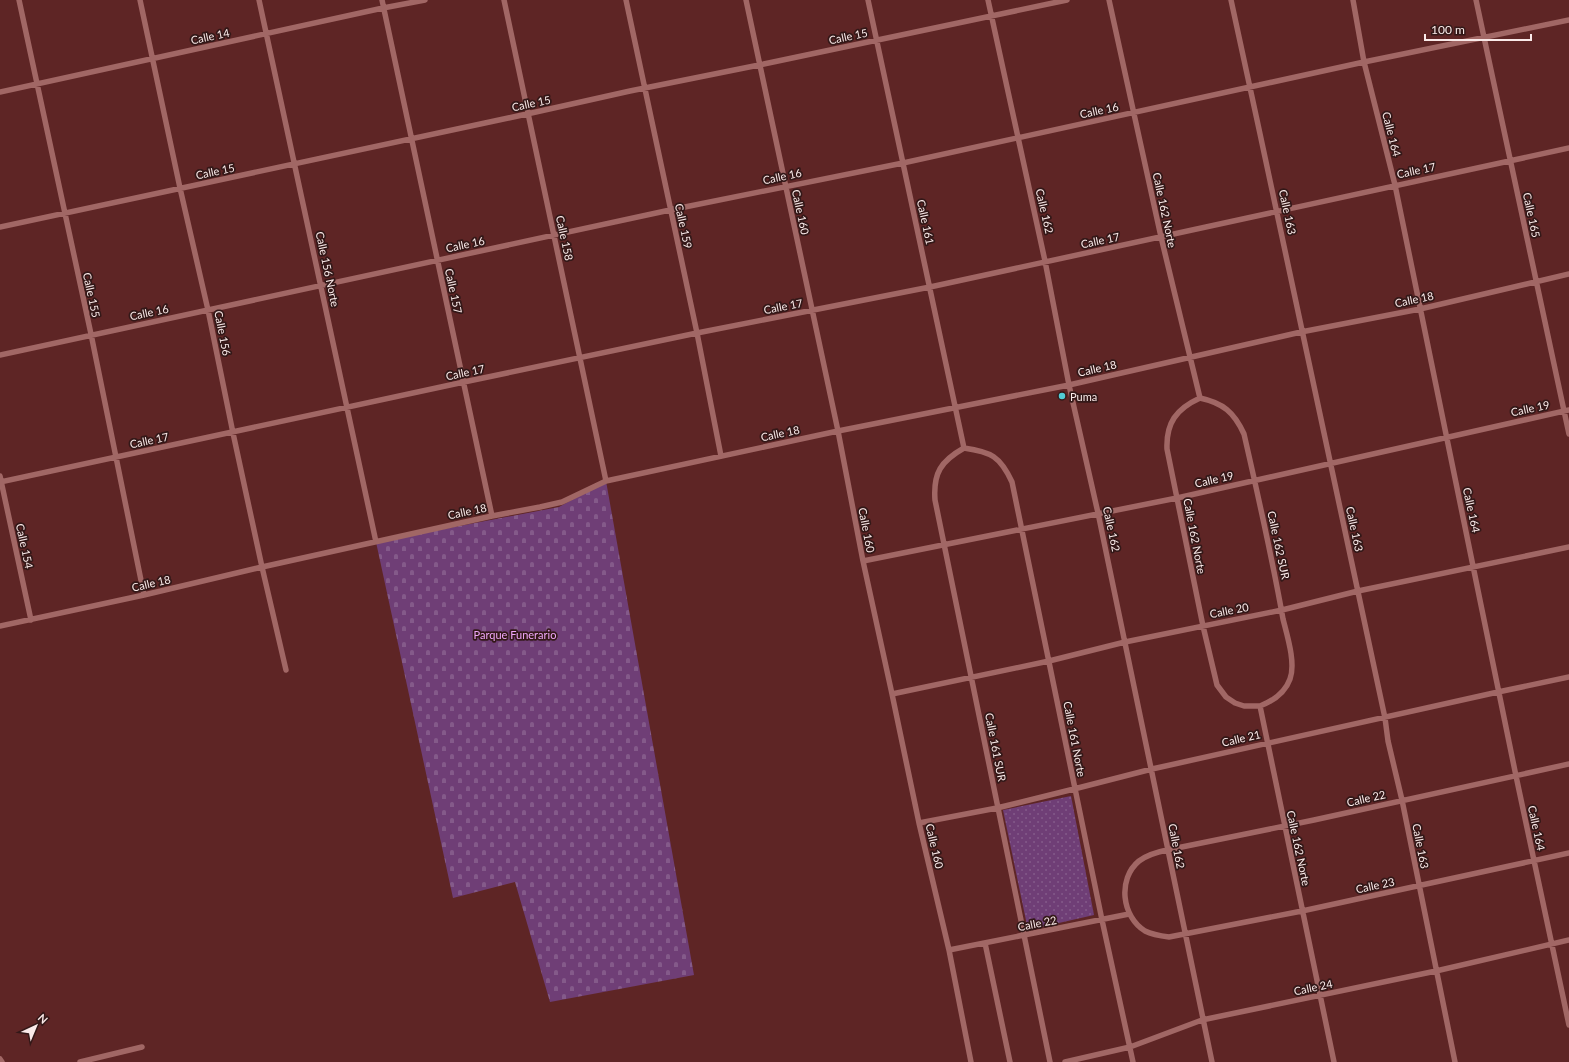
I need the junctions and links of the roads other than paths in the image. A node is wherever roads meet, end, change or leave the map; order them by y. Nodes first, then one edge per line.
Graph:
1 (20, 0) edge
2 (140, 0) edge
3 (259, 0) edge
4 (382, 0) edge
5 (425, 0) edge
6 (504, 0) edge
7 (626, 0) edge
8 (746, 0) edge
9 (868, 0) edge
10 (988, 0) edge
11 (1067, 0) edge
12 (1109, 0) edge
13 (1231, 0) edge
14 (1353, 0) edge
15 (1476, 0) edge
16 (383, 8) junction
17 (991, 15) junction
18 (1569, 20) edge
19 (266, 34) junction
20 (1485, 37) junction
21 (877, 40) junction
22 (153, 59) junction
23 (1364, 62) junction
24 (759, 65) junction
25 (38, 85) junction
26 (1250, 87) junction
27 (645, 88) junction
28 (0, 92) edge
29 (1134, 113) junction
30 (527, 114) junction
31 (411, 138) junction
32 (1018, 138) junction
33 (1569, 148) edge
34 (1510, 160) junction
35 (903, 162) junction
36 (296, 164) junction
37 (1395, 185) junction
38 (785, 186) junction
39 (180, 188) junction
40 (670, 210) junction
41 (1278, 212) junction
42 (64, 213) junction
43 (0, 227) edge
44 (554, 235) junction
45 (1161, 237) junction
46 (437, 260) junction
47 (1045, 261) junction
48 (1569, 274) edge
49 (1536, 281) junction
50 (322, 286) junction
51 (930, 287) junction
52 (1420, 308) junction
53 (208, 310) junction
54 (812, 311) junction
55 (1301, 332) junction
56 (697, 333) junction
57 (91, 334) junction
58 (0, 355) edge
59 (1190, 357) junction
60 (579, 358) junction
61 (464, 382) junction
62 (1069, 385) junction
63 (1200, 398) junction
64 (346, 407) junction
65 (956, 408) junction
66 (1567, 411) edge
67 (233, 432) junction
68 (838, 432) junction
69 (1569, 434) edge
70 (1445, 437) junction
71 (964, 448) junction
72 (721, 456) junction
73 (115, 457) junction
74 (1331, 463) junction
75 (1255, 479) junction
76 (0, 480) edge
77 (606, 481) junction
78 (1177, 498) junction
79 (1098, 513) junction
80 (492, 516) junction
81 (1021, 529) junction
82 (376, 542) junction
83 (944, 546) junction
84 (1569, 546) edge
85 (863, 561) junction
86 (1474, 566) junction
87 (262, 567) junction
88 (1358, 591) junction
89 (144, 596) junction
90 (1282, 610) junction
91 (31, 620) junction
92 (0, 626) edge
93 (1203, 626) junction
94 (1125, 642) junction
95 (1049, 662) junction
96 (286, 670) dead end
97 (972, 677) junction
98 (1569, 677) edge
99 (1498, 692) junction
100 (892, 694) junction
101 (1260, 706) junction
102 (1385, 718) junction
103 (1267, 743) junction
104 (1569, 764) edge
105 (1152, 769) junction
106 (1516, 776) junction
107 (1074, 789) junction
108 (1402, 800) junction
109 (997, 808) junction
110 (919, 823) junction
111 (1284, 826) junction
112 (1167, 850) junction
113 (1569, 853) edge
114 (1534, 860) junction
115 (1419, 886) junction
116 (1302, 911) junction
117 (1129, 914) junction
118 (1102, 920) junction
119 (1186, 935) junction
120 (1023, 936) junction
121 (1569, 940) edge
122 (985, 943) junction
123 (1552, 943) junction
124 (949, 950) junction
125 (1436, 971) junction
126 (1320, 996) junction
127 (1202, 1020) junction
128 (1569, 1026) edge
129 (142, 1047) dead end
130 (1130, 1047) junction
131 (0, 1059) edge
132 (2, 1062) edge
133 (80, 1062) edge
134 (971, 1062) edge
135 (1010, 1062) edge
136 (1050, 1062) edge
137 (1065, 1062) edge
138 (1133, 1062) edge
139 (1212, 1062) edge
140 (1334, 1062) edge
141 (1455, 1062) edge

1 - 25 street, Calle 155
2 - 22 street, Calle 156
3 - 19 street, Calle 156 Norte
4 - 16 street, Calle 157
5 - 16 street, Calle 14
6 - 30 street, Calle 158
7 - 27 street, Calle 159
8 - 24 street, Calle 160
9 - 21 street, Calle 161
10 - 17 street, Calle 162
11 - 17 street, Calle 15
12 - 29 street, Calle 162 Norte
13 - 26 street, Calle 163
14 - 23 street, Calle 164
15 - 20 street, Calle 165
16 - 19 street, Calle 14
16 - 31 street, Calle 157
17 - 21 street, Calle 15
17 - 32 street, Calle 162
18 - 20 street, Calle 16
19 - 22 street, Calle 14
19 - 36 street, Calle 156 Norte
20 - 23 street, Calle 16
20 - 34 street, Calle 165
21 - 24 street, Calle 15
21 - 35 street, Calle 161
22 - 25 street, Calle 14
22 - 39 street, Calle 156
23 - 26 street, Calle 16
23 - 37 street, Calle 164
24 - 27 street, Calle 15
24 - 38 street, Calle 160
25 - 28 street, Calle 14
25 - 42 street, Calle 155
26 - 29 street, Calle 16
26 - 41 street, Calle 163
27 - 30 street, Calle 15
27 - 40 street, Calle 159
29 - 32 street, Calle 16
29 - 45 street, Calle 162 Norte
30 - 31 street, Calle 15
30 - 44 street, Calle 158
31 - 36 street, Calle 15
31 - 46 street, Calle 157
32 - 35 street, Calle 16
32 - 47 street, Calle 162
33 - 34 street, Calle 17
34 - 37 street, Calle 17
34 - 49 street, Calle 165
35 - 38 street, Calle 16
35 - 51 street, Calle 161
36 - 39 street, Calle 15
36 - 50 street, Calle 156 Norte
37 - 41 street, Calle 17
37 - 52 street, Calle 164
38 - 40 street, Calle 16
38 - 54 street, Calle 160
39 - 42 street, Calle 15
39 - 53 street, Calle 156
40 - 44 street, Calle 16
40 - 56 street, Calle 159
41 - 45 street, Calle 17
41 - 55 street, Calle 163
42 - 43 street, Calle 15
42 - 57 street, Calle 155
44 - 46 street, Calle 16
44 - 60 street, Calle 158
45 - 47 street, Calle 17
45 - 59 street, Calle 162 Norte
46 - 50 street, Calle 16
46 - 61 street, Calle 157
47 - 51 street, Calle 17
47 - 62 street, Calle 162
48 - 49 street, Calle 18
49 - 52 street, Calle 18
49 - 66 street, Calle 165
50 - 53 street, Calle 16
50 - 64 street, Calle 156 Norte
51 - 54 street, Calle 17
51 - 65 street, Calle 161
52 - 55 street, Calle 18
52 - 70 street, Calle 164
53 - 57 street, Calle 16
53 - 67 street, Calle 156
54 - 56 street, Calle 17
54 - 68 street, Calle 160
55 - 59 street, Calle 18
55 - 74 street, Calle 163
56 - 60 street, Calle 17
56 - 72 street, Calle 159
57 - 58 street, Calle 16
57 - 73 street, Calle 155
59 - 62 street, Calle 18
59 - 63 street, Calle 162 Norte
60 - 61 street, Calle 17
60 - 77 street, Calle 158
61 - 64 street, Calle 17
61 - 80 street, Calle 157
62 - 65 street, Calle 18
62 - 79 street, Calle 162
63 - 75 street, Calle 162 SUR
63 - 78 street, Calle 162 Norte
64 - 67 street, Calle 17
64 - 82 street, Calle 156 Norte
65 - 68 street, Calle 18
65 - 71 street, Calle 161
66 - 69 street, Calle 165
66 - 70 street, Calle 19
67 - 73 street, Calle 17
67 - 87 street, Calle 156
68 - 72 street, Calle 18
68 - 85 street, Calle 160
70 - 74 street, Calle 19
70 - 86 street, Calle 164
71 - 81 street, Calle 161 Norte
71 - 83 street, Calle 161 SUR
72 - 77 street, Calle 18
73 - 76 street, Calle 17
73 - 89 street, Calle 155
74 - 75 street, Calle 19
74 - 88 street, Calle 163
75 - 78 street, Calle 19
75 - 90 street, Calle 162 SUR
76 - 91 street, Calle 154
77 - 80 street, Calle 18
78 - 79 street, Calle 19
78 - 93 street, Calle 162 Norte
79 - 81 street, Calle 19
79 - 94 street, Calle 162
80 - 82 street, Calle 18
81 - 83 street, Calle 19
81 - 95 street, Calle 161 Norte
82 - 87 street, Calle 18
83 - 85 street, Calle 19
83 - 97 street, Calle 161 SUR
84 - 86 street, Calle 20
85 - 100 street, Calle 160
86 - 88 street, Calle 20
86 - 99 street, Calle 164
87 - 89 street, Calle 18
87 - 96 street, Calle 156
88 - 90 street, Calle 20
88 - 102 street, Calle 163
89 - 91 street, Calle 18
90 - 93 street, Calle 20
90 - 101 street, Calle 162 SUR
91 - 92 street, Calle 18
93 - 94 street, Calle 20
93 - 101 street, Calle 162 Norte
94 - 95 street, Calle 20
94 - 105 street, Calle 162
95 - 97 street, Calle 20
95 - 107 street, Calle 161 Norte
97 - 100 street, Calle 20
97 - 109 street, Calle 161 SUR
98 - 99 street, Calle 21
99 - 102 street, Calle 21
99 - 106 street, Calle 164
100 - 110 street, Calle 160
101 - 103 street, Calle 162 Norte
102 - 103 street, Calle 21
102 - 108 street, Calle 163
103 - 105 street, Calle 21
103 - 111 street, Calle 162 Norte
104 - 106 street, Calle 22
105 - 107 street, Calle 21
105 - 112 street, Calle 162
106 - 108 street, Calle 22
106 - 114 street, Calle 164
107 - 109 street, Calle 21
107 - 118 street, Calle 161 Norte
108 - 111 street, Calle 22
108 - 115 street, Calle 163
109 - 110 street, Calle 21
109 - 120 street, Calle 161 SUR
110 - 124 street, Calle 160
111 - 112 street, Calle 22
111 - 116 street, Calle 162 Norte
112 - 117 street, Calle 22
112 - 119 street, Calle 162
113 - 114 street, Calle 23
114 - 115 street, Calle 23
114 - 123 street, Calle 164
115 - 116 street, Calle 23
115 - 125 street, Calle 163
116 - 119 street, Calle 23
116 - 126 street, Calle 162 Norte
117 - 118 street, Calle 22
117 - 119 street, Calle 23
118 - 120 street, Calle 22
118 - 130 street, Calle 161 Norte
119 - 127 street, Calle 162
120 - 122 street, Calle 22
120 - 136 street, Calle 161 SUR
121 - 123 street, Calle 24
122 - 124 street, Calle 22
122 - 135 street
123 - 125 street, Calle 24
123 - 128 street, Calle 164
124 - 134 street, Calle 160
125 - 126 street, Calle 24
125 - 141 street, Calle 163
126 - 127 street, Calle 24
126 - 140 street, Calle 162 Norte
127 - 130 street, Calle 24
127 - 139 street, Calle 162
129 - 133 street
130 - 137 street, Calle 24
130 - 138 street, Calle 161 Norte
131 - 132 street

